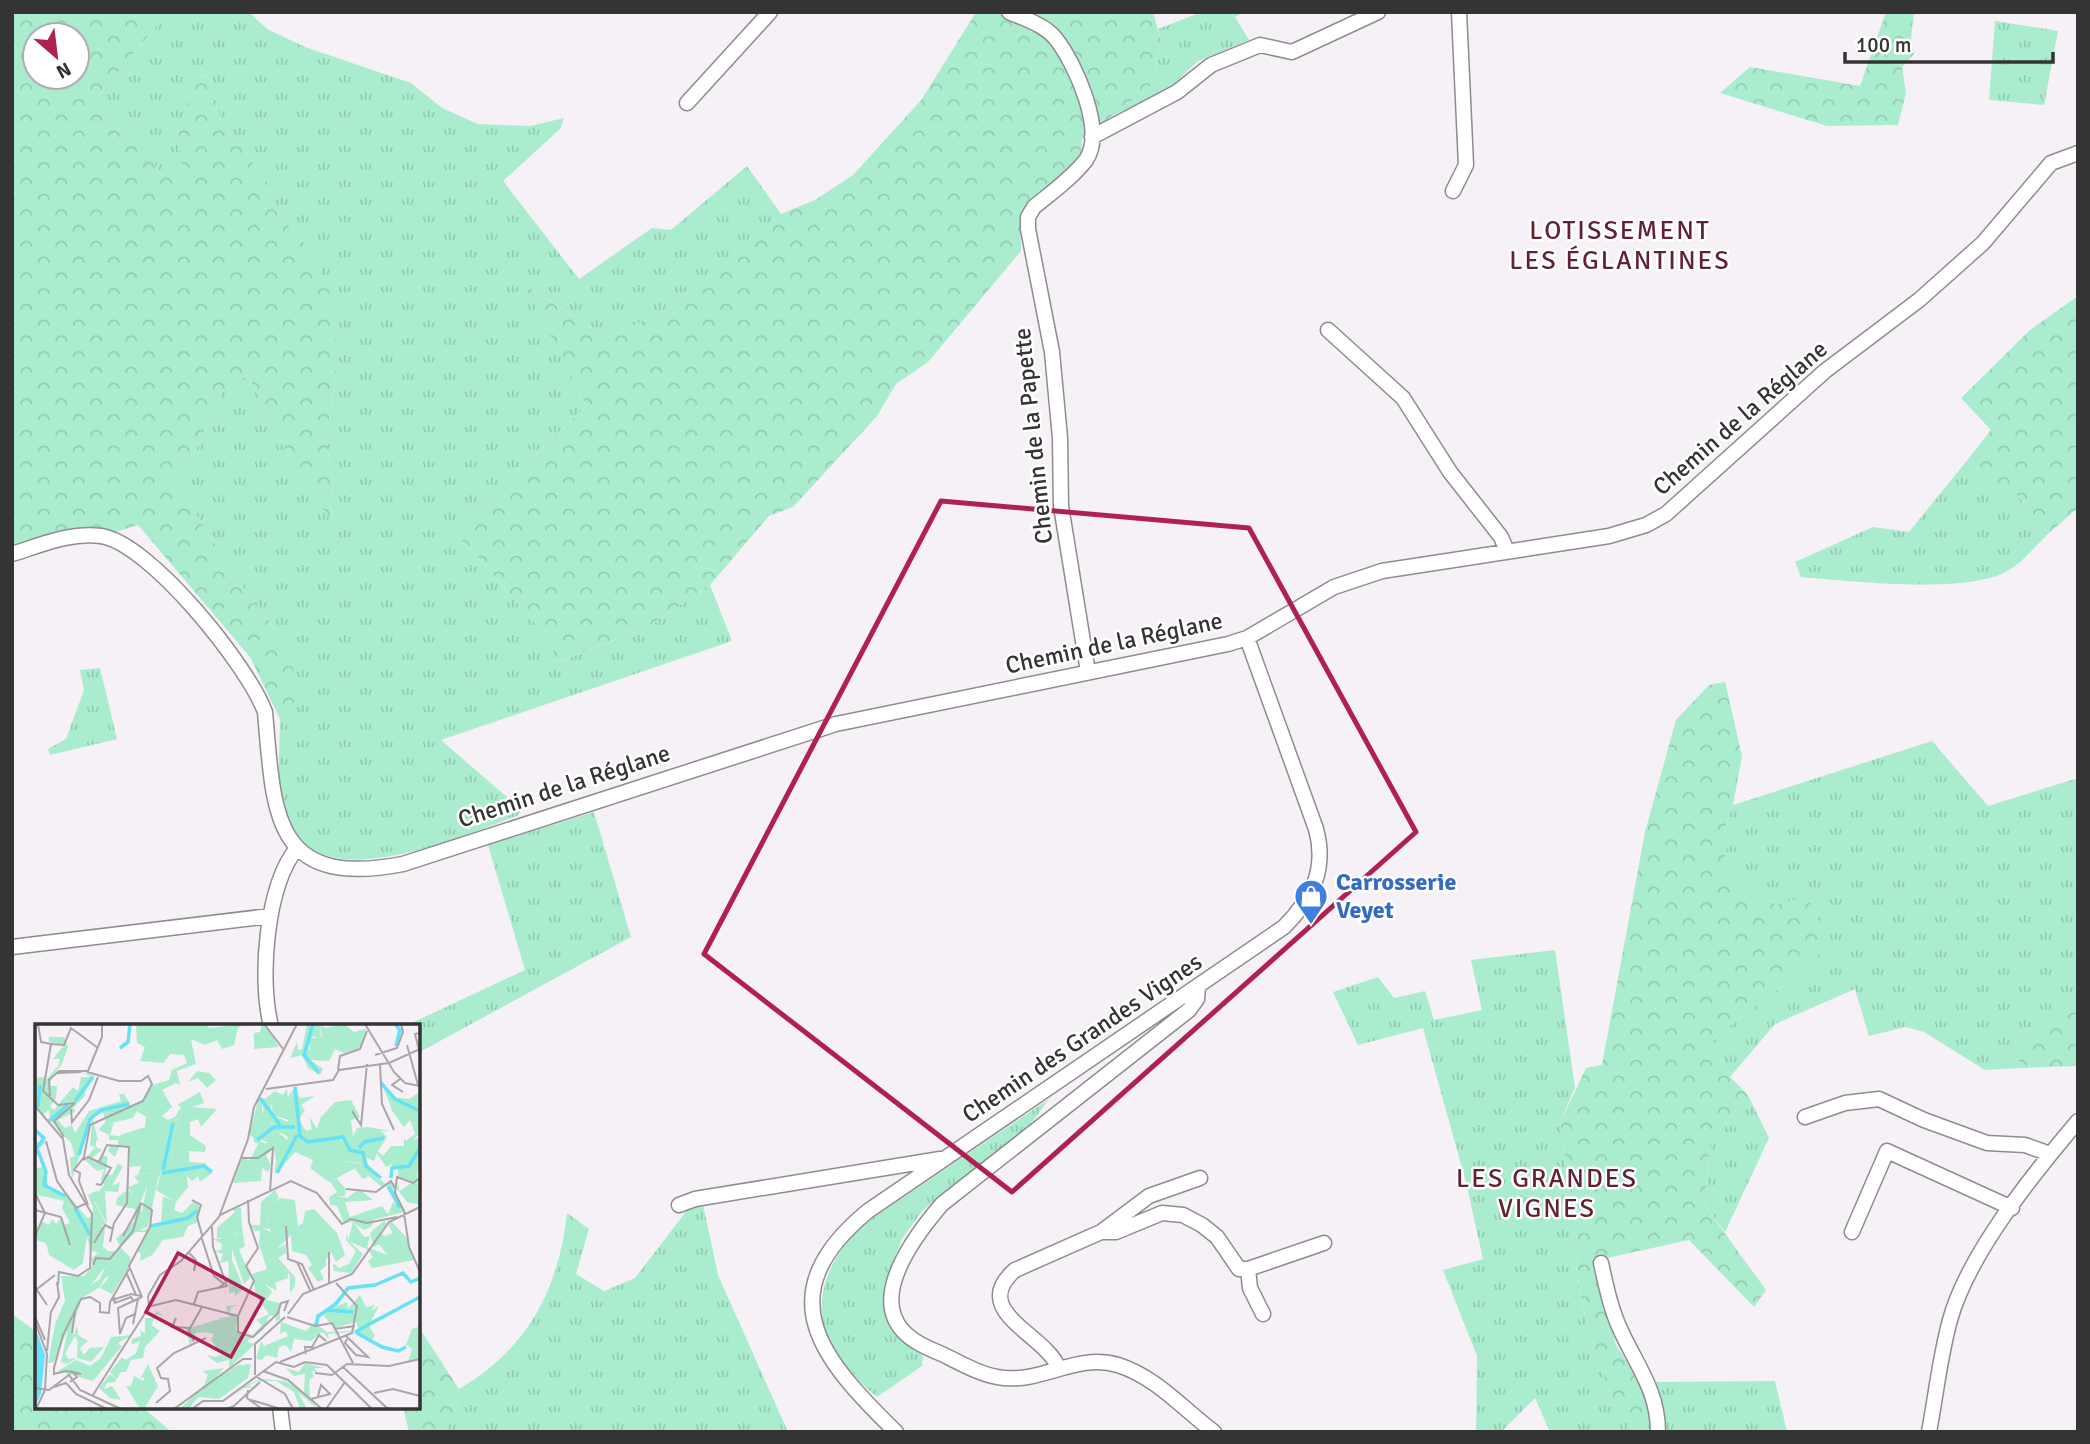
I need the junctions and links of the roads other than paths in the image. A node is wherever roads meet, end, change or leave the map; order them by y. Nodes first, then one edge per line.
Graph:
1 (770, 12) edge
2 (1009, 12) edge
3 (1378, 12) edge
4 (1459, 12) edge
5 (687, 103) dead end
6 (1092, 137) junction
7 (2078, 153) edge
8 (1453, 191) dead end
9 (1328, 330) dead end
10 (1507, 551) junction
11 (12, 554) edge
12 (1247, 638) junction
13 (1088, 673) junction
14 (297, 848) junction
15 (270, 916) junction
16 (12, 947) edge
17 (1198, 986) junction
18 (271, 1024) edge
19 (1805, 1117) dead end
20 (2078, 1121) edge
21 (2050, 1154) junction
22 (945, 1158) junction
23 (1200, 1178) dead end
24 (679, 1205) dead end
25 (2012, 1208) junction
26 (1101, 1232) junction
27 (1852, 1232) dead end
28 (1324, 1242) dead end
29 (1601, 1263) dead end
30 (1248, 1269) junction
31 (1263, 1314) dead end
32 (1058, 1367) junction
33 (281, 1409) edge
34 (283, 1432) edge
35 (895, 1432) edge
36 (1214, 1432) edge
37 (1658, 1432) edge
38 (1929, 1432) edge

1 - 5 street
2 - 6 street
3 - 6 street
4 - 8 street
6 - 13 street, Chemin de la Papette
7 - 10 street, Chemin de la Réglane
9 - 10 street
10 - 12 street, Chemin de la Réglane
11 - 14 street
12 - 13 street, Chemin de la Réglane
12 - 17 street, Chemin des Grandes Vignes
13 - 14 street, Chemin de la Réglane
14 - 15 street
15 - 16 street
15 - 18 street
17 - 22 street, Chemin des Grandes Vignes
17 - 32 street
19 - 21 street
20 - 21 street
21 - 25 street
22 - 24 street
22 - 35 street, Chemin des Grandes Vignes
23 - 26 street
25 - 27 street
25 - 38 street
26 - 30 street
26 - 32 street
28 - 30 street
29 - 37 street
30 - 31 street
32 - 36 street
33 - 34 street

